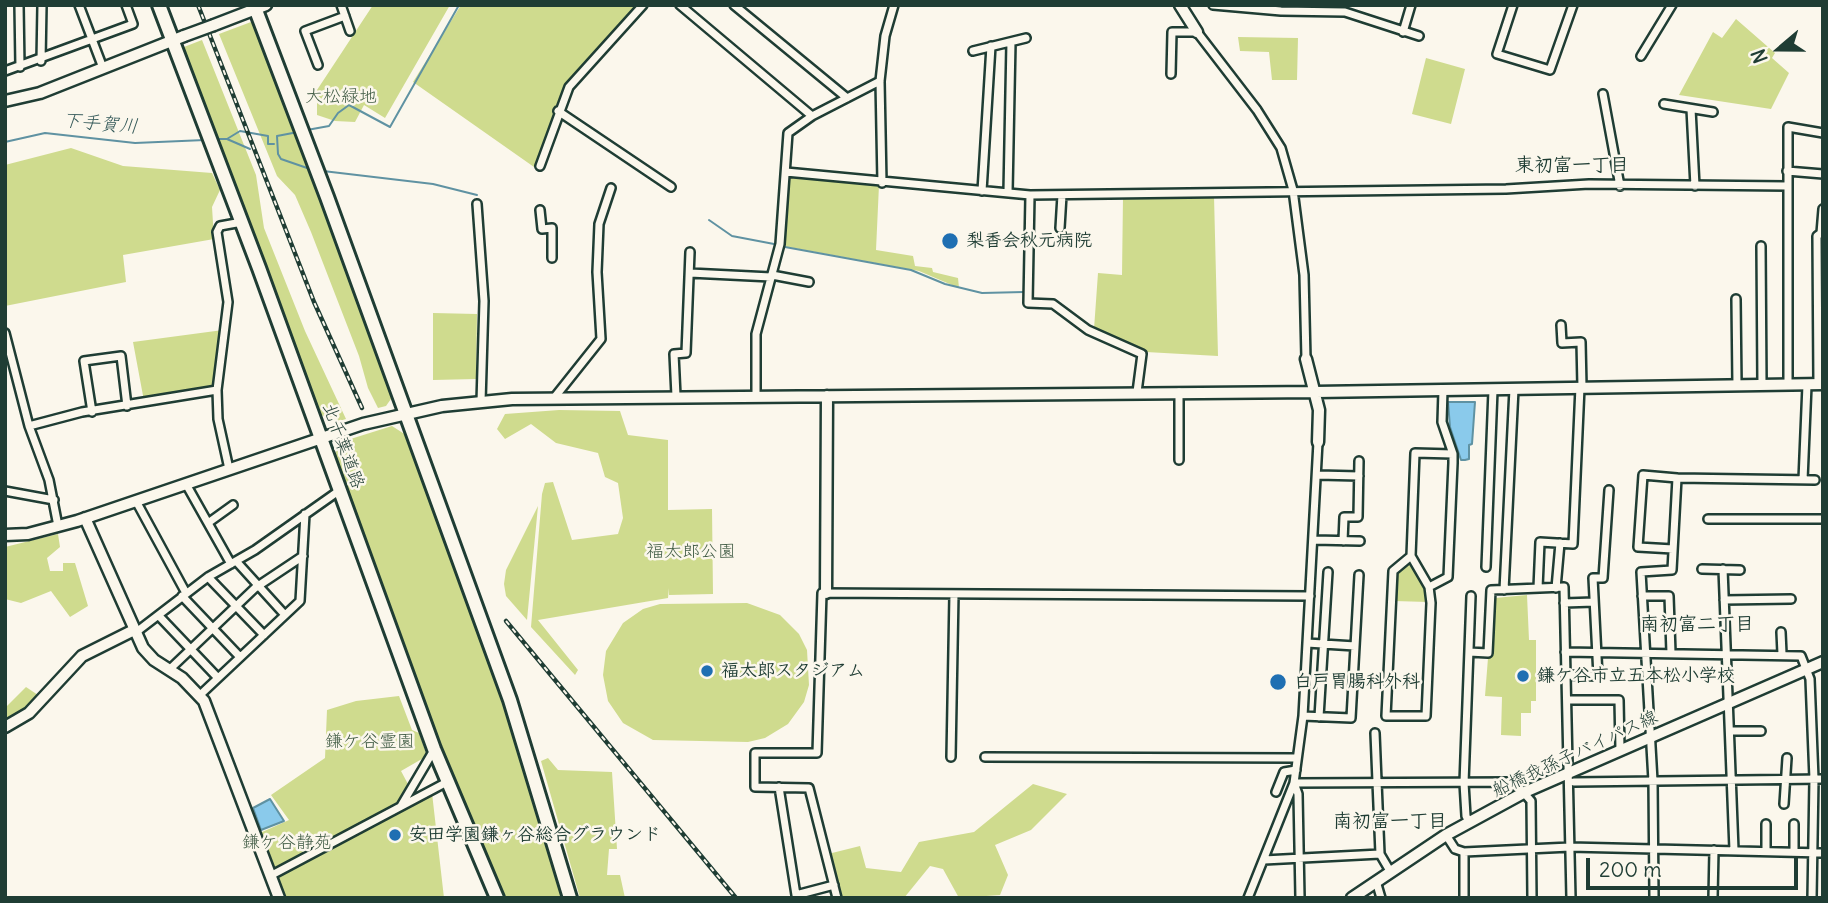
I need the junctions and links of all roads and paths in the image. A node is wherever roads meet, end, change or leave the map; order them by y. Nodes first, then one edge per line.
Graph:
1 (19, 5) edge
2 (42, 5) edge
3 (79, 5) edge
4 (126, 5) edge
5 (159, 5) edge
6 (341, 5) edge
7 (643, 5) edge
8 (680, 5) edge
9 (734, 5) edge
10 (894, 5) edge
11 (1180, 5) edge
12 (1213, 5) edge
13 (1411, 5) edge
14 (1513, 5) edge
15 (1573, 5) edge
16 (1672, 5) edge
17 (255, 8) edge
18 (345, 16) junction
19 (351, 31) dead end
20 (1197, 32) junction
21 (1403, 32) junction
22 (1419, 36) dead end
23 (178, 38) junction
24 (1026, 38) dead end
25 (93, 40) junction
26 (1011, 42) junction
27 (991, 47) junction
28 (973, 51) dead end
29 (1641, 56) dead end
30 (41, 61) junction
31 (318, 65) dead end
32 (20, 68) junction
33 (103, 68) junction
34 (5, 71) edge
35 (1171, 74) dead end
36 (880, 81) junction
37 (1603, 94) dead end
38 (847, 97) junction
39 (5, 101) edge
40 (1664, 104) dead end
41 (1691, 109) junction
42 (558, 111) junction
43 (1713, 112) dead end
44 (812, 116) junction
45 (1823, 133) edge
46 (540, 166) dead end
47 (1787, 171) junction
48 (786, 172) junction
49 (1823, 174) edge
50 (882, 183) junction
51 (1620, 186) junction
52 (1695, 186) junction
53 (1787, 186) junction
54 (671, 187) dead end
55 (611, 188) dead end
56 (1293, 190) junction
57 (982, 191) junction
58 (1008, 192) junction
59 (1030, 195) junction
60 (1062, 195) junction
61 (477, 204) dead end
62 (1823, 209) edge
63 (540, 210) dead end
64 (242, 222) junction
65 (1060, 228) dead end
66 (1761, 246) dead end
67 (690, 253) dead end
68 (552, 258) dead end
69 (690, 273) junction
70 (771, 276) junction
71 (809, 282) dead end
72 (1736, 299) dead end
73 (1561, 325) dead end
74 (5, 333) edge
75 (1306, 359) joint
76 (1816, 384) edge
77 (1737, 385) junction
78 (1762, 385) junction
79 (1788, 385) junction
80 (1581, 387) junction
81 (1514, 389) junction
82 (217, 390) junction
83 (1443, 390) junction
84 (1493, 390) junction
85 (1137, 392) junction
86 (1180, 392) junction
87 (1316, 392) junction
88 (756, 396) junction
89 (827, 396) junction
90 (676, 397) junction
91 (554, 398) junction
92 (481, 402) junction
93 (127, 406) junction
94 (92, 412) junction
95 (406, 413) junction
96 (29, 426) junction
97 (321, 438) junction
98 (1318, 442) joint
99 (1453, 454) junction
100 (1179, 460) dead end
101 (1359, 461) dead end
102 (229, 469) junction
103 (1318, 475) junction
104 (1359, 476) junction
105 (1677, 478) junction
106 (1803, 480) junction
107 (1815, 480) dead end
108 (186, 484) junction
109 (340, 490) junction
110 (1609, 490) dead end
111 (5, 491) edge
112 (54, 500) junction
113 (136, 500) junction
114 (233, 505) dead end
115 (305, 514) junction
116 (85, 518) junction
117 (1708, 519) dead end
118 (1822, 519) edge
119 (208, 523) junction
120 (58, 526) junction
121 (5, 535) edge
122 (1314, 540) junction
123 (1343, 541) junction
124 (1360, 541) dead end
125 (1560, 543) junction
126 (1673, 549) junction
127 (303, 555) junction
128 (1412, 556) junction
129 (233, 563) junction
130 (1486, 567) dead end
131 (1702, 569) dead end
132 (1723, 569) junction
133 (1740, 570) dead end
134 (1328, 572) dead end
135 (1359, 575) dead end
136 (208, 577) junction
137 (258, 586) junction
138 (1429, 587) junction
139 (1538, 588) junction
140 (1556, 588) junction
141 (1504, 590) junction
142 (826, 593) junction
143 (184, 594) junction
144 (954, 594) junction
145 (1310, 596) junction
146 (1471, 596) dead end
147 (1642, 596) junction
148 (1791, 599) dead end
149 (1724, 600) junction
150 (1594, 602) junction
151 (1564, 603) junction
152 (236, 606) junction
153 (285, 615) junction
154 (159, 616) junction
155 (213, 628) junction
156 (134, 631) junction
157 (1781, 632) dead end
158 (264, 635) junction
159 (1307, 643) junction
160 (1324, 644) junction
161 (1355, 646) junction
162 (191, 649) junction
163 (1469, 652) junction
164 (1566, 652) junction
165 (1595, 652) junction
166 (1646, 652) junction
167 (1671, 653) junction
168 (1726, 653) junction
169 (1782, 654) junction
170 (240, 657) junction
171 (1823, 662) edge
172 (1807, 668) junction
173 (170, 669) junction
174 (1566, 675) junction
175 (218, 678) junction
176 (200, 695) junction
177 (1567, 700) junction
178 (1729, 702) junction
179 (1303, 716) junction
180 (1319, 717) junction
181 (5, 727) edge
182 (1730, 731) junction
183 (1761, 731) dead end
184 (1375, 733) dead end
185 (1651, 736) junction
186 (434, 749) junction
187 (1620, 749) junction
188 (951, 757) dead end
189 (985, 757) dead end
190 (1297, 758) junction
191 (1787, 758) dead end
192 (1296, 770) junction
193 (1569, 771) junction
194 (1786, 779) junction
195 (1814, 779) junction
196 (1823, 779) edge
197 (1732, 780) junction
198 (1653, 781) junction
199 (447, 782) junction
200 (1574, 782) dead end
201 (1294, 783) junction
202 (1378, 783) junction
203 (1464, 783) junction
204 (779, 788) junction
205 (1276, 792) dead end
206 (1525, 792) junction
207 (1784, 804) dead end
208 (401, 806) junction
209 (1469, 822) junction
210 (1766, 824) dead end
211 (1794, 824) dead end
212 (1446, 835) junction
213 (1570, 847) junction
214 (1533, 849) junction
215 (1653, 849) junction
216 (1714, 850) junction
217 (1734, 850) junction
218 (1464, 852) junction
219 (1766, 852) junction
220 (1794, 852) junction
221 (1813, 853) junction
222 (1823, 853) edge
223 (1380, 854) junction
224 (1299, 858) junction
225 (1264, 860) junction
226 (1390, 871) junction
227 (270, 876) junction
228 (1376, 881) junction
229 (834, 885) junction
230 (279, 898) edge
231 (497, 898) edge
232 (570, 898) edge
233 (837, 898) edge
234 (1248, 898) edge
235 (1300, 898) edge
236 (1352, 898) edge
237 (1381, 898) edge
238 (1464, 898) edge
239 (1532, 898) edge
240 (1571, 898) edge
241 (1654, 898) edge
242 (1713, 898) edge
243 (1812, 898) edge

1 - 32 street
2 - 30 street
3 - 25 street
4 - 25 street
5 - 23 highway, 北千葉道路
6 - 18 street
7 - 42 street
8 - 44 street
9 - 38 street
10 - 36 street
11 - 20 street
12 - 21 street
13 - 21 street
14 - 15 street
16 - 29 street
17 - 23 street, bridge
17 - 95 highway
18 - 19 street
18 - 31 street
20 - 35 street
20 - 56 street
21 - 22 street
23 - 33 street
23 - 64 highway, 北千葉道路
24 - 26 street
25 - 30 street
25 - 33 street
26 - 27 street
26 - 58 street
27 - 28 street
27 - 57 street
30 - 32 street
32 - 34 street
33 - 39 street
36 - 38 street
36 - 50 street
37 - 51 street
38 - 44 street
40 - 41 street
41 - 43 street
41 - 52 street
42 - 46 street
42 - 54 street
44 - 48 street
45 - 47 street
47 - 49 street
47 - 53 street
48 - 50 street
48 - 70 street
50 - 57 street
51 - 52 street
51 - 56 street
52 - 53 street
53 - 79 street
55 - 91 street
56 - 60 street
56 - 75 street
57 - 58 street
58 - 59 street
59 - 60 street
59 - 85 street
60 - 65 street
61 - 92 street
62 - 76 street
63 - 68 street
64 - 82 street
64 - 97 highway, 北千葉道路
66 - 78 street
67 - 69 street
69 - 70 street
69 - 90 street
70 - 71 street
70 - 88 street
72 - 77 street
73 - 80 street
74 - 96 street
75 - 87 street
76 - 79 street
76 - 106 street
77 - 78 street
77 - 80 street
78 - 79 street
80 - 81 street
80 - 125 street
81 - 84 street
81 - 141 street
82 - 93 street
82 - 102 street
83 - 84 street
83 - 87 street
83 - 99 street
84 - 130 street
85 - 86 street
85 - 89 street
86 - 87 street
86 - 100 street
87 - 98 street
88 - 89 street
88 - 90 street
89 - 142 street
90 - 91 street
91 - 92 street
92 - 95 street
93 - 94 street
93 - 94 street
94 - 96 street
95 - 97 street
95 - 232 highway
96 - 112 street
97 - 102 street
97 - 109 highway, 北千葉道路
98 - 103 street
99 - 128 street
99 - 138 street
101 - 104 street
102 - 108 street
103 - 104 street
103 - 122 street
104 - 123 street
105 - 106 street
105 - 126 street
105 - 126 street
106 - 107 street
108 - 113 street
108 - 119 street
109 - 115 street
109 - 186 highway, 北千葉道路
110 - 150 street
111 - 112 street
112 - 120 street
113 - 116 street
113 - 143 street
114 - 119 street
115 - 127 street
115 - 129 street
116 - 120 street
116 - 156 street
117 - 118 street
119 - 129 street
120 - 121 street
122 - 123 street
122 - 145 street
123 - 124 street
125 - 139 street
125 - 140 street
126 - 147 street
127 - 137 street
127 - 153 street
128 - 138 street
128 - 138 street
129 - 136 street
129 - 137 street
131 - 132 street
132 - 133 street
132 - 149 street
134 - 160 street
135 - 161 street
136 - 143 street
136 - 152 street
137 - 152 street
137 - 153 street
139 - 140 street
139 - 141 street
140 - 151 street
141 - 163 street
142 - 144 street
142 - 204 street
143 - 154 street
143 - 155 street
144 - 145 street
144 - 188 street
145 - 159 street
146 - 163 street
147 - 166 street
147 - 167 street
148 - 149 street
149 - 168 street
150 - 151 street
150 - 165 street
151 - 164 street
152 - 155 street
152 - 158 street
153 - 158 street
154 - 156 street
154 - 162 street
155 - 162 street
155 - 170 street
156 - 173 street
156 - 181 street
157 - 169 street
158 - 170 street
159 - 160 street
159 - 179 street
160 - 161 street
160 - 180 street
161 - 180 street
162 - 173 street
162 - 175 street
163 - 203 street
164 - 165 street
164 - 174 street
165 - 166 street
165 - 174 street
166 - 167 street
166 - 185 street
167 - 168 street
168 - 169 street
168 - 178 street
169 - 172 street
170 - 175 street
171 - 172 street, 船橋我孫子バイパス線
172 - 178 street, 船橋我孫子バイパス線
172 - 195 street
173 - 176 street
174 - 177 street
175 - 176 street
176 - 227 street
177 - 187 street
177 - 193 street
178 - 182 street
178 - 185 street, 船橋我孫子バイパス線
179 - 180 street
179 - 190 street
182 - 183 street
182 - 197 street
184 - 202 street
185 - 187 street, 船橋我孫子バイパス線
185 - 198 street
186 - 199 highway, 北千葉道路
186 - 208 street
187 - 193 street, 船橋我孫子バイパス線
189 - 190 street
190 - 192 street
191 - 194 street
192 - 201 street
192 - 205 street
193 - 206 street, 船橋我孫子バイパス線
193 - 213 street
194 - 195 street
194 - 197 street
194 - 207 street
195 - 196 street
195 - 221 street
197 - 198 street
197 - 217 street
198 - 200 street
198 - 215 street
199 - 208 street
199 - 231 highway, 北千葉道路
201 - 202 street
201 - 224 street
201 - 225 street
202 - 203 street
202 - 223 street
203 - 206 street
203 - 209 street
204 - 229 street
204 - 229 street
206 - 209 street, 船橋我孫子バイパス線
206 - 214 street
208 - 227 street
209 - 212 street, 船橋我孫子バイパス線
210 - 219 street
211 - 220 street
212 - 218 street
212 - 226 street, 船橋我孫子バイパス線
213 - 214 street
213 - 215 street
213 - 240 street
214 - 218 street
214 - 239 street
215 - 216 street
215 - 241 street
216 - 217 street
216 - 242 street
217 - 219 street
218 - 238 street
219 - 220 street
220 - 221 street
221 - 222 street
221 - 243 street
223 - 224 street
223 - 226 street
224 - 225 street
224 - 235 street
225 - 234 street
226 - 228 street, 船橋我孫子バイパス線
227 - 230 street
228 - 236 street, 船橋我孫子バイパス線
228 - 237 street
229 - 233 street

